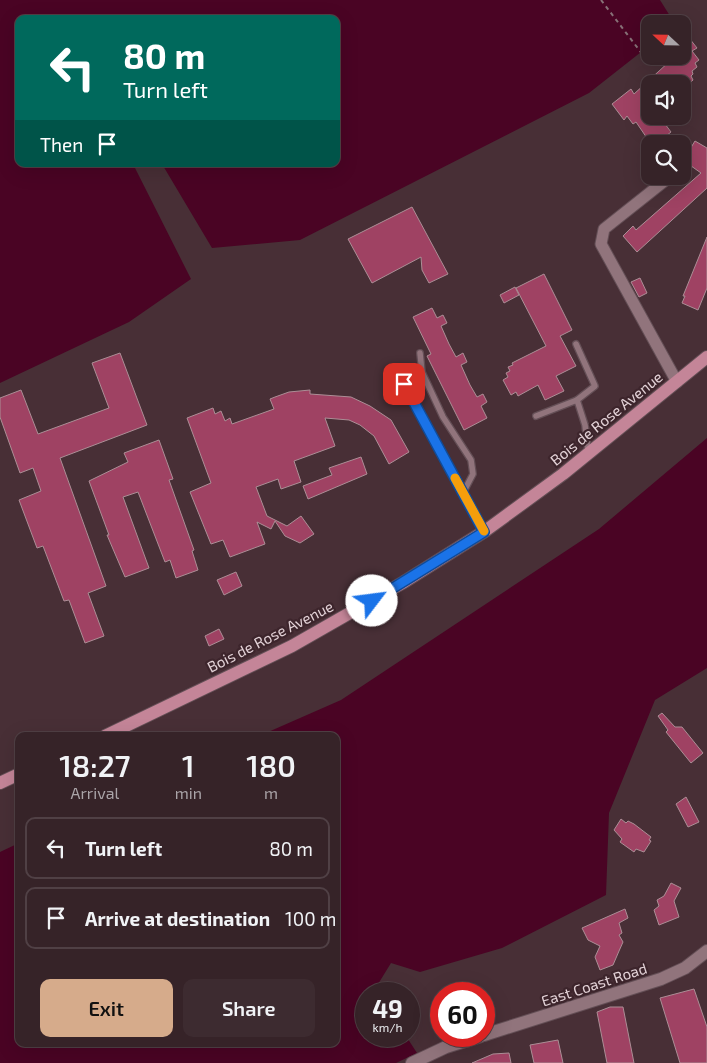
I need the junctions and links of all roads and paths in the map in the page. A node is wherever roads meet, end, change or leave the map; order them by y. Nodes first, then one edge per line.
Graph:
1 (601, 0) edge
2 (641, 52) edge
3 (660, 185) edge
4 (576, 344) dead end
5 (420, 353) dead end
6 (707, 357) edge
7 (678, 382) junction
8 (404, 384) dead end
9 (577, 400) junction
10 (536, 416) dead end
11 (589, 454) junction
12 (462, 493) junction
13 (484, 532) junction
14 (113, 732) edge
15 (15, 776) edge
16 (0, 783) edge
17 (707, 951) edge
18 (495, 1032) edge
19 (444, 1047) edge
20 (412, 1063) edge

1 - 2 path
3 - 7 street
4 - 9 lane
5 - 12 lane
6 - 7 main road, Bois de Rose Avenue
7 - 11 main road, Bois de Rose Avenue
8 - 12 lane
9 - 10 lane
9 - 11 lane
11 - 13 main road, Bois de Rose Avenue
12 - 13 lane
13 - 14 main road, Bois de Rose Avenue
15 - 16 main road
17 - 18 main road, East Coast Road
19 - 20 main road, East Coast Road

